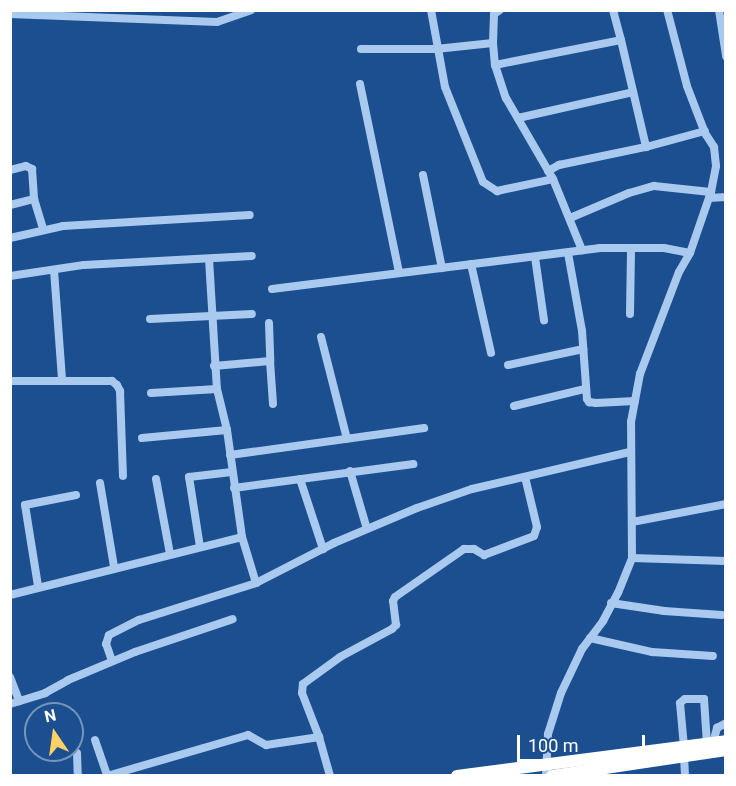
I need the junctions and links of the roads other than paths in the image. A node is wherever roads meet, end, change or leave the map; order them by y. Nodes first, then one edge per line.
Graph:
1 (250, 10) edge
2 (431, 10) edge
3 (613, 10) edge
4 (667, 10) edge
5 (719, 10) edge
6 (499, 11) edge
7 (10, 14) edge
8 (724, 31) edge
9 (621, 40) junction
10 (493, 43) junction
11 (361, 49) dead end
12 (436, 49) junction
13 (726, 56) edge
14 (495, 65) junction
15 (360, 84) dead end
16 (633, 92) junction
17 (518, 118) junction
18 (705, 131) junction
19 (646, 147) junction
20 (10, 170) edge
21 (423, 175) dead end
22 (550, 175) junction
23 (710, 195) junction
24 (726, 197) edge
25 (34, 199) junction
26 (10, 205) edge
27 (250, 214) dead end
28 (570, 218) junction
29 (43, 229) junction
30 (10, 238) edge
31 (631, 249) junction
32 (582, 250) junction
33 (568, 253) junction
34 (690, 253) junction
35 (252, 256) dead end
36 (536, 257) junction
37 (210, 259) junction
38 (471, 264) junction
39 (441, 268) junction
40 (54, 270) junction
41 (399, 273) junction
42 (10, 276) edge
43 (272, 289) dead end
44 (252, 314) dead end
45 (630, 314) dead end
46 (211, 317) junction
47 (150, 320) dead end
48 (544, 320) dead end
49 (269, 323) dead end
50 (321, 337) dead end
51 (583, 349) junction
52 (491, 353) dead end
53 (270, 361) junction
54 (508, 365) dead end
55 (214, 366) junction
56 (62, 380) junction
57 (10, 381) edge
58 (217, 389) junction
59 (585, 389) junction
60 (151, 393) dead end
61 (635, 401) junction
62 (273, 404) dead end
63 (514, 406) dead end
64 (424, 428) dead end
65 (227, 430) junction
66 (142, 438) dead end
67 (347, 439) junction
68 (630, 452) junction
69 (230, 455) junction
70 (413, 464) dead end
71 (350, 471) junction
72 (232, 472) junction
73 (123, 476) dead end
74 (525, 477) junction
75 (156, 479) dead end
76 (300, 479) junction
77 (100, 483) dead end
78 (234, 488) junction
79 (76, 495) dead end
80 (726, 504) edge
81 (632, 522) junction
82 (367, 529) junction
83 (242, 537) junction
84 (200, 547) junction
85 (323, 549) junction
86 (170, 554) junction
87 (632, 558) junction
88 (726, 561) edge
89 (114, 567) junction
90 (256, 583) junction
91 (38, 586) junction
92 (10, 595) edge
93 (611, 603) junction
94 (722, 615) dead end
95 (233, 619) dead end
96 (590, 638) junction
97 (713, 656) dead end
98 (112, 662) junction
99 (10, 677) edge
100 (15, 703) edge
101 (726, 723) edge
102 (319, 737) junction
103 (95, 740) dead end
104 (715, 742) edge
105 (726, 750) edge
106 (684, 751) junction
107 (628, 770) edge
108 (548, 772) edge
109 (107, 775) edge
110 (330, 776) edge
111 (457, 776) edge
112 (685, 776) edge

1 - 7 street
2 - 12 street
3 - 9 street
4 - 18 street
5 - 8 street
6 - 10 street
8 - 13 street
9 - 14 street
9 - 16 street
10 - 12 street
10 - 14 street
11 - 12 street
12 - 22 street
14 - 17 street
15 - 41 street
16 - 17 street
16 - 19 street
17 - 22 street
18 - 19 street
18 - 23 street
19 - 22 street
20 - 25 street
21 - 39 street
22 - 28 street
23 - 24 street
23 - 28 street
23 - 34 street
25 - 26 street
25 - 29 street
27 - 29 street
28 - 32 street
29 - 30 street
31 - 32 street
31 - 34 street
31 - 45 street
32 - 33 street
33 - 36 street
33 - 51 street
34 - 61 street
35 - 37 street
36 - 38 street
36 - 48 street
37 - 40 street
37 - 46 street
38 - 39 street
38 - 52 street
39 - 41 street
40 - 42 street
40 - 56 street
41 - 43 street
44 - 46 street
46 - 47 street
46 - 55 street
49 - 53 street
50 - 67 street
51 - 54 street
51 - 59 street
53 - 55 street
53 - 62 street
55 - 58 street
56 - 57 street
56 - 73 street
58 - 60 street
58 - 65 street
59 - 61 street
59 - 63 street
61 - 68 street
64 - 67 street
65 - 66 street
65 - 69 street
67 - 69 street
68 - 74 street
68 - 81 street
69 - 72 street
70 - 71 street
71 - 76 street
71 - 82 street
72 - 78 street
72 - 84 street
74 - 82 street
74 - 102 street
75 - 86 street
76 - 78 street
76 - 85 street
77 - 89 street
78 - 83 street
79 - 91 street
80 - 81 street
81 - 87 street
82 - 85 street
83 - 84 street
83 - 90 street
84 - 86 street
85 - 90 street
86 - 89 street
87 - 88 street
87 - 93 street
89 - 91 street
90 - 98 street
91 - 92 street
93 - 94 street
93 - 96 street
95 - 98 street
96 - 97 street
96 - 108 street
98 - 100 street
99 - 100 street
101 - 104 street
102 - 109 street
102 - 110 street
103 - 109 street
104 - 106 highway
104 - 106 street
105 - 106 highway
106 - 107 highway
106 - 108 highway
106 - 112 street
107 - 108 highway
108 - 111 highway

